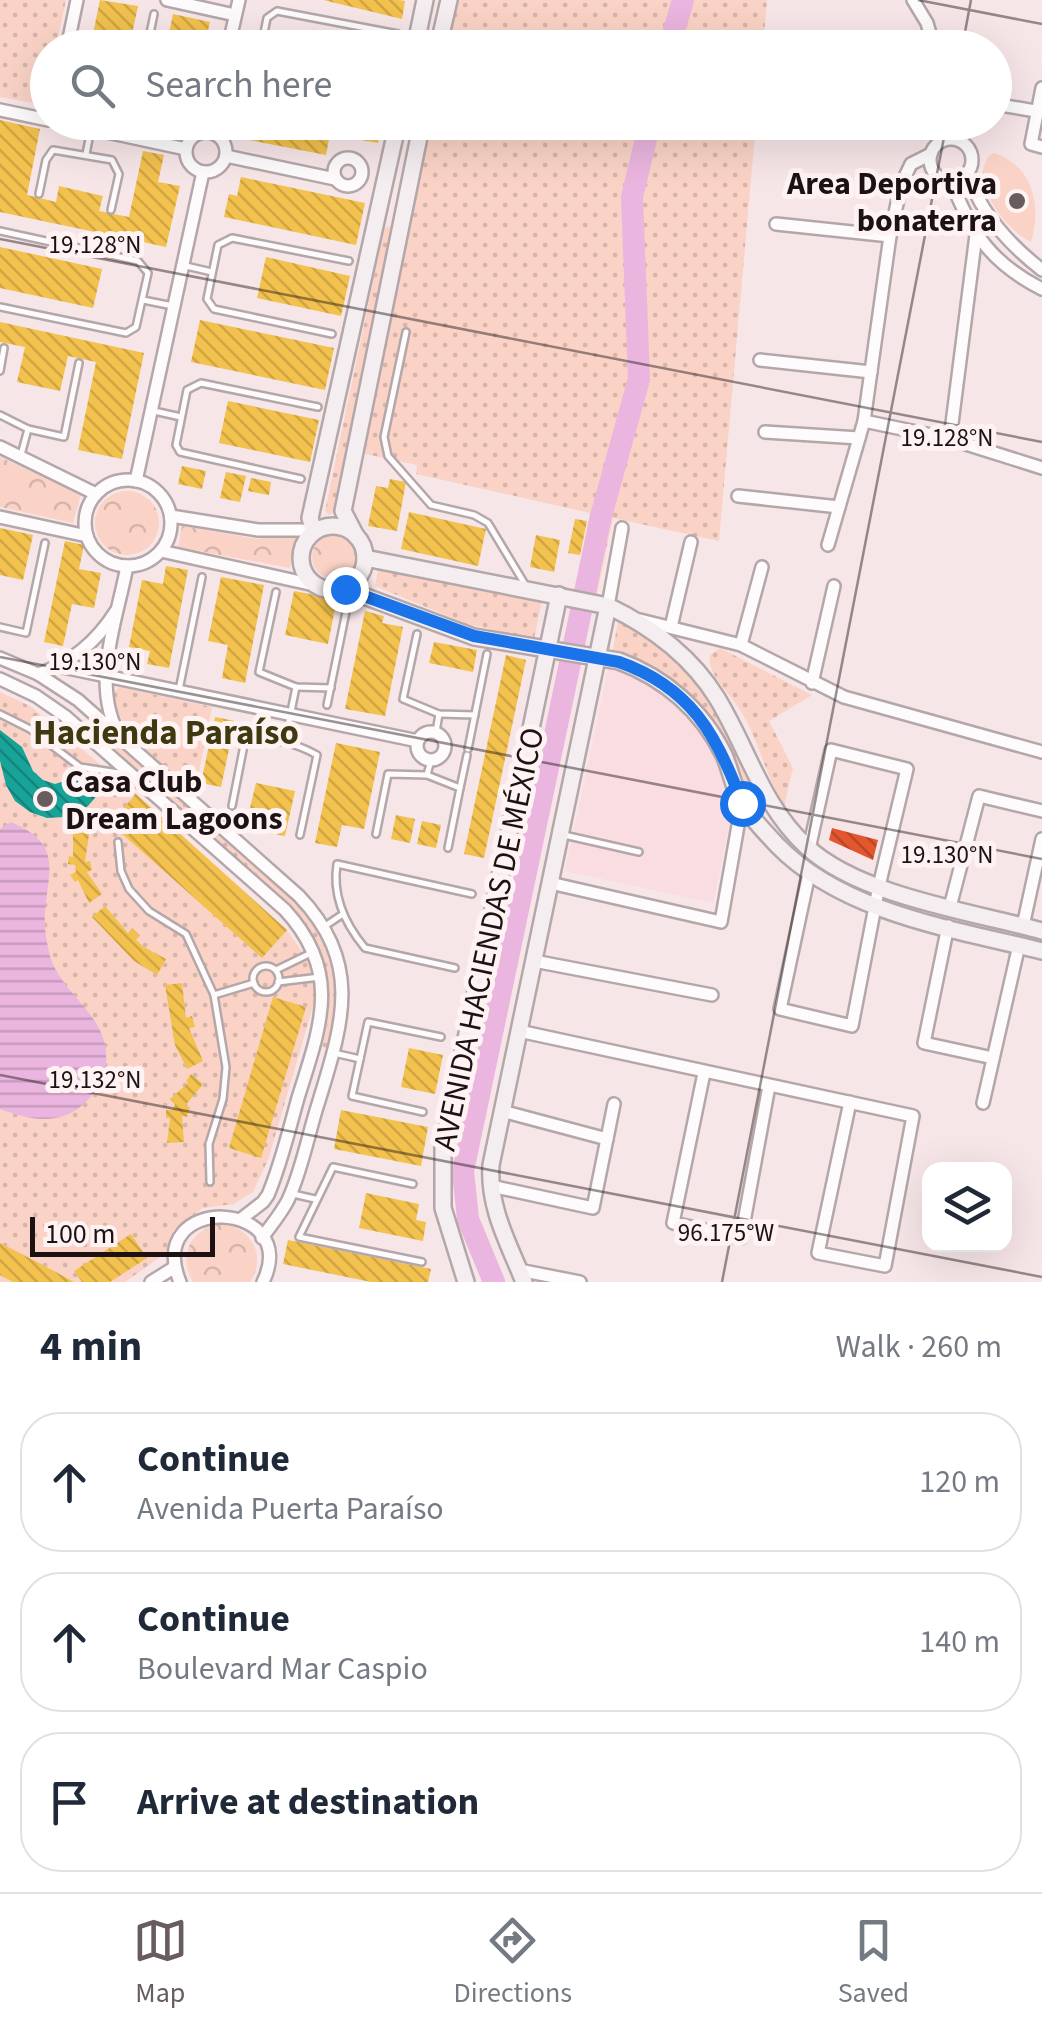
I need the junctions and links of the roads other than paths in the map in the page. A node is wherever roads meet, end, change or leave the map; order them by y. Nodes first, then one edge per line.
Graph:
1 (77, 0) edge
2 (166, 0) edge
3 (238, 0) edge
4 (425, 0) edge
5 (448, 0) edge
6 (913, 0) edge
7 (154, 14) dead end
8 (235, 15) junction
9 (71, 30) edge
10 (150, 30) edge
11 (232, 30) edge
12 (264, 30) edge
13 (377, 30) edge
14 (419, 30) edge
15 (442, 30) edge
16 (930, 30) edge
17 (1042, 88) edge
18 (1012, 107) edge
19 (0, 110) edge
20 (1040, 112) edge
21 (30, 116) edge
22 (89, 140) edge
23 (142, 140) edge
24 (192, 140) edge
25 (221, 140) edge
26 (394, 140) edge
27 (418, 140) edge
28 (944, 140) edge
29 (956, 140) edge
30 (1036, 145) edge
31 (186, 149) junction
32 (86, 154) junction
33 (931, 154) junction
34 (226, 156) junction
35 (203, 172) junction
36 (968, 172) junction
37 (336, 179) dead end
38 (952, 181) junction
39 (39, 194) dead end
40 (112, 210) dead end
41 (379, 212) junction
42 (401, 217) junction
43 (776, 224) dead end
44 (0, 231) edge
45 (976, 235) junction
46 (890, 236) junction
47 (348, 262) dead end
48 (182, 266) junction
49 (1042, 270) edge
50 (212, 272) junction
51 (1042, 289) edge
52 (143, 300) junction
53 (174, 306) junction
54 (0, 307) edge
55 (406, 332) dead end
56 (332, 334) dead end
57 (4, 348) dead end
58 (760, 360) dead end
59 (80, 363) dead end
60 (0, 371) edge
61 (871, 372) junction
62 (318, 407) dead end
63 (151, 410) junction
64 (0, 415) edge
65 (181, 417) junction
66 (864, 421) junction
67 (28, 428) junction
68 (766, 432) dead end
69 (859, 438) junction
70 (950, 439) junction
71 (0, 447) edge
72 (21, 457) junction
73 (1042, 468) edge
74 (301, 479) dead end
75 (136, 481) junction
76 (96, 494) junction
77 (738, 496) dead end
78 (839, 507) junction
79 (171, 516) junction
80 (0, 518) edge
81 (622, 528) dead end
82 (312, 533) junction
83 (86, 536) junction
84 (356, 536) junction
85 (692, 542) dead end
86 (45, 543) dead end
87 (828, 545) dead end
88 (161, 551) junction
89 (366, 558) junction
90 (127, 566) junction
91 (762, 567) dead end
92 (202, 576) dead end
93 (314, 585) junction
94 (834, 586) dead end
95 (528, 588) junction
96 (345, 589) junction
97 (276, 592) dead end
98 (559, 595) junction
99 (120, 602) junction
100 (603, 605) junction
101 (347, 607) dead end
102 (634, 618) junction
103 (0, 627) edge
104 (670, 627) junction
105 (416, 634) dead end
106 (741, 644) junction
107 (553, 650) junction
108 (488, 654) dead end
109 (593, 657) junction
110 (0, 658) edge
111 (58, 666) junction
112 (38, 674) junction
113 (106, 675) junction
114 (0, 679) edge
115 (812, 683) junction
116 (296, 687) junction
117 (331, 688) junction
118 (179, 690) junction
119 (328, 705) dead end
120 (291, 713) junction
121 (0, 714) edge
122 (439, 714) junction
123 (475, 715) junction
124 (102, 722) junction
125 (436, 732) junction
126 (88, 737) junction
127 (285, 741) junction
128 (418, 741) junction
129 (124, 742) junction
130 (1042, 752) edge
131 (430, 760) junction
132 (132, 775) junction
133 (428, 775) junction
134 (460, 788) junction
135 (764, 793) junction
136 (742, 803) junction
137 (232, 806) dead end
138 (1042, 811) edge
139 (376, 834) dead end
140 (560, 834) junction
141 (300, 836) dead end
142 (1042, 839) edge
143 (118, 842) dead end
144 (448, 848) dead end
145 (808, 848) junction
146 (639, 852) dead end
147 (809, 874) junction
148 (550, 883) junction
149 (879, 886) junction
150 (472, 894) dead end
151 (877, 907) junction
152 (950, 908) junction
153 (343, 914) junction
154 (948, 926) junction
155 (1023, 926) junction
156 (324, 927) junction
157 (1042, 931) edge
158 (1019, 946) junction
159 (1042, 951) edge
160 (314, 952) junction
161 (534, 961) junction
162 (455, 968) dead end
163 (276, 970) junction
164 (321, 976) junction
165 (278, 982) junction
166 (254, 983) junction
167 (214, 995) junction
168 (712, 996) dead end
169 (519, 1031) junction
170 (440, 1038) dead end
171 (312, 1054) junction
172 (333, 1056) junction
173 (993, 1058) junction
174 (360, 1059) junction
175 (704, 1073) junction
176 (768, 1086) junction
177 (850, 1102) junction
178 (983, 1103) dead end
179 (614, 1104) dead end
180 (502, 1111) junction
181 (423, 1112) dead end
182 (607, 1139) junction
183 (210, 1182) dead end
184 (413, 1184) dead end
185 (491, 1186) junction
186 (290, 1194) junction
187 (315, 1199) junction
188 (240, 1219) junction
189 (262, 1238) junction
190 (422, 1262) dead end
191 (175, 1267) junction
192 (522, 1276) edge
193 (266, 1280) edge
194 (151, 1282) edge
195 (180, 1282) edge
196 (466, 1282) edge
197 (580, 1282) edge

1 - 9 street
2 - 8 street
3 - 8 street
4 - 14 street
5 - 15 street
6 - 16 street
7 - 10 lane
8 - 11 street
12 - 13 lane
17 - 20 street
18 - 20 street
19 - 21 street
20 - 30 street
22 - 32 lane
23 - 31 street
24 - 31 street
25 - 34 street
26 - 41 street
27 - 42 street
28 - 33 street
29 - 36 street
31 - 35 street
32 - 39 lane
32 - 40 lane
33 - 38 street
33 - 46 street
34 - 35 street
34 - 37 street
35 - 48 street
36 - 38 street
36 - 49 street
38 - 45 street
41 - 42 street
41 - 82 street
42 - 84 street
43 - 46 street
44 - 52 lane
45 - 51 street
45 - 70 street
46 - 61 street
47 - 50 lane
48 - 50 lane
48 - 53 street
50 - 56 lane
52 - 53 lane
52 - 54 lane
53 - 63 street
55 - 95 lane
57 - 60 lane
58 - 61 street
59 - 67 lane
61 - 66 street
62 - 65 lane
63 - 65 lane
63 - 75 street
64 - 67 lane
65 - 74 lane
66 - 69 street
66 - 70 street
67 - 72 lane
68 - 69 street
69 - 78 street
70 - 73 street
71 - 72 street
72 - 76 street
75 - 76 street
75 - 79 street
76 - 83 street
77 - 78 street
78 - 87 street
79 - 82 street
79 - 88 street
80 - 83 street
81 - 100 street
82 - 84 street
82 - 93 street
83 - 90 street
84 - 89 street
85 - 104 street
86 - 103 lane
88 - 90 street
88 - 93 street
89 - 95 street
89 - 96 street
90 - 99 street
91 - 106 street
92 - 118 lane
93 - 96 street
94 - 115 street
95 - 98 street
96 - 107 street
97 - 116 lane
98 - 100 street
98 - 107 street, AVENIDA HACIENDAS DE MÉXICO
99 - 111 street
99 - 113 street
100 - 102 street
100 - 109 street, AVENIDA HACIENDAS DE MÉXICO
101 - 117 lane
102 - 104 street
102 - 135 street
104 - 106 street
105 - 122 lane
106 - 115 street
107 - 109 street
107 - 196 street, AVENIDA HACIENDAS DE MÉXICO
108 - 123 lane
109 - 136 street
109 - 140 street, AVENIDA HACIENDAS DE MÉXICO
110 - 112 street
111 - 112 street
111 - 113 street
112 - 124 street
113 - 118 street
113 - 129 street
114 - 126 street
115 - 130 street
116 - 117 lane
116 - 120 lane
117 - 119 lane
118 - 120 street
120 - 127 lane
120 - 128 street
121 - 132 lane
122 - 123 lane
122 - 125 lane
123 - 134 lane
124 - 126 street
124 - 129 street
125 - 128 street
125 - 131 street
126 - 132 street
127 - 137 lane
127 - 141 lane
128 - 131 street
129 - 156 street
131 - 133 lane
132 - 160 street
133 - 134 lane
133 - 139 lane
134 - 144 lane
135 - 136 street
135 - 145 street
136 - 147 street
136 - 148 street
138 - 152 street
140 - 146 lane
140 - 148 street, AVENIDA HACIENDAS DE MÉXICO
142 - 155 street
143 - 167 lane
145 - 149 street
145 - 149 street
147 - 151 street
147 - 151 street
148 - 161 street, AVENIDA HACIENDAS DE MÉXICO
149 - 151 street
149 - 152 street
150 - 153 lane
151 - 154 street
152 - 155 street
153 - 156 lane
153 - 162 lane
154 - 158 street
154 - 173 street
155 - 157 street
156 - 172 street
158 - 159 street
158 - 173 street
160 - 163 lane
160 - 164 street
161 - 168 street
161 - 169 street, AVENIDA HACIENDAS DE MÉXICO
163 - 165 lane
163 - 166 lane
164 - 165 lane
164 - 171 street
165 - 166 lane
166 - 167 lane
167 - 183 lane
169 - 175 street
169 - 180 street, AVENIDA HACIENDAS DE MÉXICO
170 - 174 lane
171 - 172 street
171 - 188 street
172 - 174 lane
172 - 186 street
173 - 178 street
174 - 181 lane
175 - 176 street
175 - 176 street
176 - 177 street
177 - 177 street
179 - 182 street
180 - 182 street
180 - 185 street, AVENIDA HACIENDAS DE MÉXICO
182 - 185 street
184 - 187 lane
185 - 192 street, AVENIDA HACIENDAS DE MÉXICO
186 - 187 lane
186 - 189 street
187 - 190 lane
188 - 189 street
188 - 191 street
189 - 193 street
191 - 194 street
191 - 195 street
192 - 197 street

